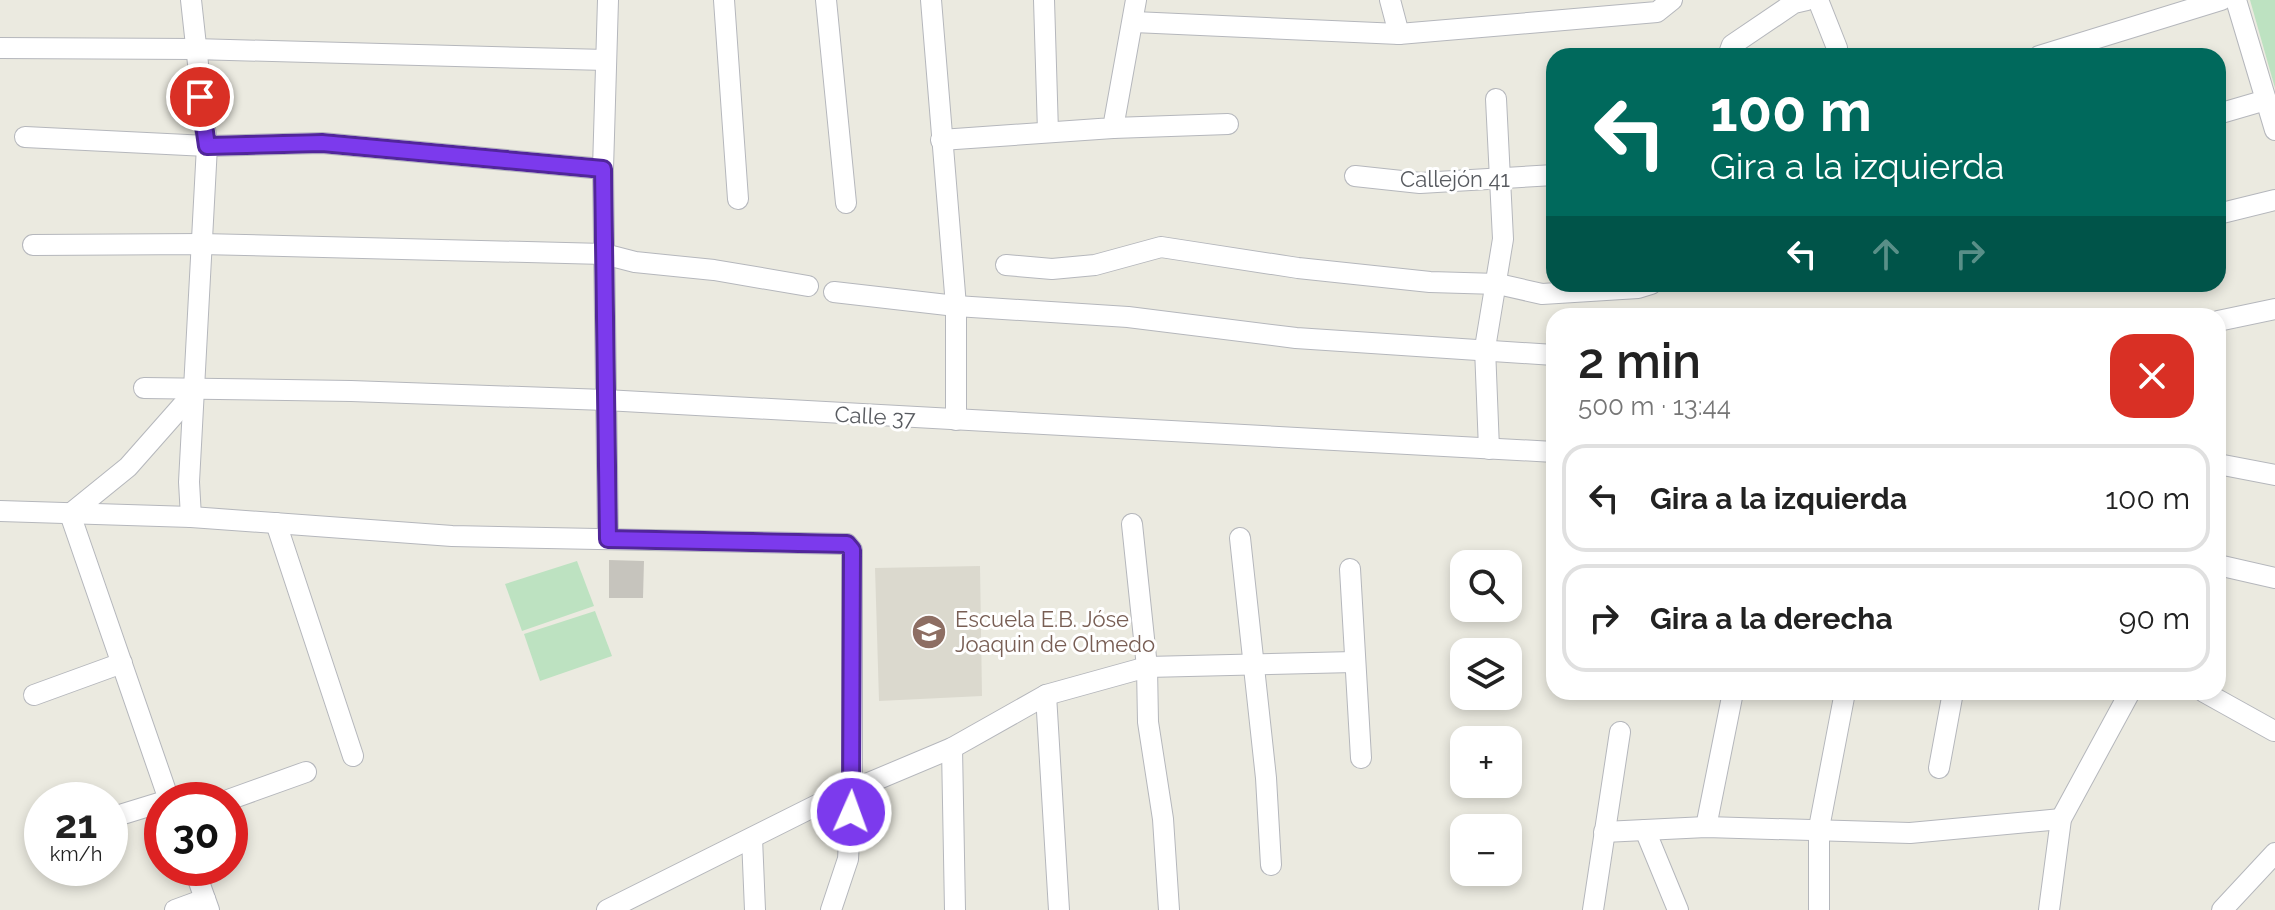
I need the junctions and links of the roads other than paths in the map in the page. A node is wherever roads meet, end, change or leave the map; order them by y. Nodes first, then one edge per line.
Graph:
1 (191, 0) edge
2 (608, 0) edge
3 (724, 0) edge
4 (826, 0) edge
5 (931, 0) edge
6 (1044, 0) edge
7 (1136, 0) edge
8 (1390, 0) edge
9 (1672, 0) edge
10 (1807, 0) edge
11 (1818, 0) edge
12 (2221, 0) edge
13 (2236, 0) edge
14 (1134, 22) junction
15 (1399, 34) junction
16 (0, 48) edge
17 (1731, 48) edge
18 (1837, 48) dead end
19 (2065, 48) edge
20 (194, 49) junction
21 (606, 60) junction
22 (1496, 99) dead end
23 (2266, 100) junction
24 (2226, 112) edge
25 (1228, 124) dead end
26 (1113, 128) junction
27 (2275, 130) edge
28 (1048, 132) junction
29 (25, 137) dead end
30 (941, 140) junction
31 (207, 146) junction
32 (603, 169) junction
33 (1355, 176) dead end
34 (1546, 176) edge
35 (1502, 181) junction
36 (738, 199) dead end
37 (2275, 200) edge
38 (846, 203) dead end
39 (2226, 212) edge
40 (201, 244) junction
41 (33, 245) dead end
42 (604, 254) junction
43 (1006, 265) dead end
44 (1498, 284) junction
45 (808, 286) dead end
46 (834, 292) dead end
47 (1564, 292) edge
48 (956, 306) junction
49 (2275, 309) edge
50 (2226, 319) edge
51 (1485, 348) junction
52 (1546, 354) edge
53 (144, 388) dead end
54 (196, 390) junction
55 (605, 400) junction
56 (956, 420) junction
57 (1489, 449) junction
58 (1546, 452) edge
59 (2226, 466) edge
60 (2275, 475) edge
61 (0, 511) edge
62 (70, 514) junction
63 (191, 517) junction
64 (276, 523) junction
65 (1132, 524) dead end
66 (1240, 538) dead end
67 (608, 539) junction
68 (2226, 567) edge
69 (1350, 569) dead end
70 (2275, 578) edge
71 (1354, 662) junction
72 (122, 663) junction
73 (1251, 663) junction
74 (1147, 667) junction
75 (34, 695) dead end
76 (1046, 695) junction
77 (1731, 700) edge
78 (1843, 700) edge
79 (1952, 700) edge
80 (2126, 700) edge
81 (2218, 700) edge
82 (2274, 731) edge
83 (1620, 732) dead end
84 (952, 748) junction
85 (353, 756) dead end
86 (1361, 758) dead end
87 (1939, 768) dead end
88 (306, 772) dead end
89 (161, 782) edge
90 (852, 789) junction
91 (248, 793) edge
92 (2061, 819) junction
93 (1706, 827) junction
94 (1819, 828) junction
95 (1645, 830) junction
96 (1604, 832) junction
97 (752, 838) junction
98 (2275, 853) edge
99 (1271, 865) dead end
100 (641, 901) edge
101 (207, 904) edge
102 (175, 910) edge
103 (607, 910) edge
104 (755, 910) edge
105 (831, 910) edge
106 (955, 910) edge
107 (1059, 910) edge
108 (1169, 910) edge
109 (1593, 910) edge
110 (1678, 910) edge
111 (1819, 910) edge
112 (2049, 910) edge
113 (2222, 910) edge

1 - 20 street
2 - 21 street
3 - 36 street
4 - 38 street
5 - 30 street
6 - 28 street
7 - 14 street
8 - 15 street
9 - 15 street
10 - 17 street
11 - 18 street
12 - 19 street
13 - 23 street
14 - 15 street
14 - 26 street
16 - 20 street
20 - 21 street
20 - 31 street
21 - 32 street
22 - 35 street
23 - 24 street
23 - 27 street
25 - 26 street
26 - 28 street
28 - 30 street
29 - 31 street
30 - 48 street
31 - 32 street
31 - 40 street
32 - 42 street
33 - 35 street, Callejón 41
34 - 35 street, Callejón 41
35 - 44 street
37 - 39 street
40 - 41 street
40 - 42 street
40 - 54 street
42 - 45 street
42 - 55 street
43 - 44 street
44 - 47 street
44 - 51 street
46 - 48 street
48 - 51 street
48 - 56 street
49 - 50 street
51 - 52 street
51 - 57 street
53 - 54 street, Calle 37
54 - 55 street, Calle 37
54 - 62 street
54 - 63 street
55 - 56 street, Calle 37
55 - 67 street
56 - 57 street, Calle 37
57 - 58 street, Calle 37
59 - 60 street
61 - 62 street
62 - 63 street
62 - 72 street
63 - 64 street
64 - 67 street
64 - 85 street
65 - 74 street
66 - 73 street
67 - 90 street
68 - 70 street
69 - 71 street
71 - 73 street
71 - 86 street
72 - 75 street
72 - 89 street
73 - 74 street
73 - 99 street
74 - 76 street
74 - 108 street
76 - 84 street
76 - 107 street
77 - 93 street
78 - 94 street
79 - 87 street
80 - 92 street
81 - 82 street
83 - 96 street
84 - 90 street
84 - 106 street
88 - 91 street
90 - 97 street
90 - 105 street
92 - 94 street
92 - 112 street
93 - 94 street
93 - 95 street
94 - 111 street
95 - 96 street
95 - 110 street
96 - 109 street
97 - 100 street
97 - 104 street
98 - 113 street
100 - 103 street
101 - 102 street

